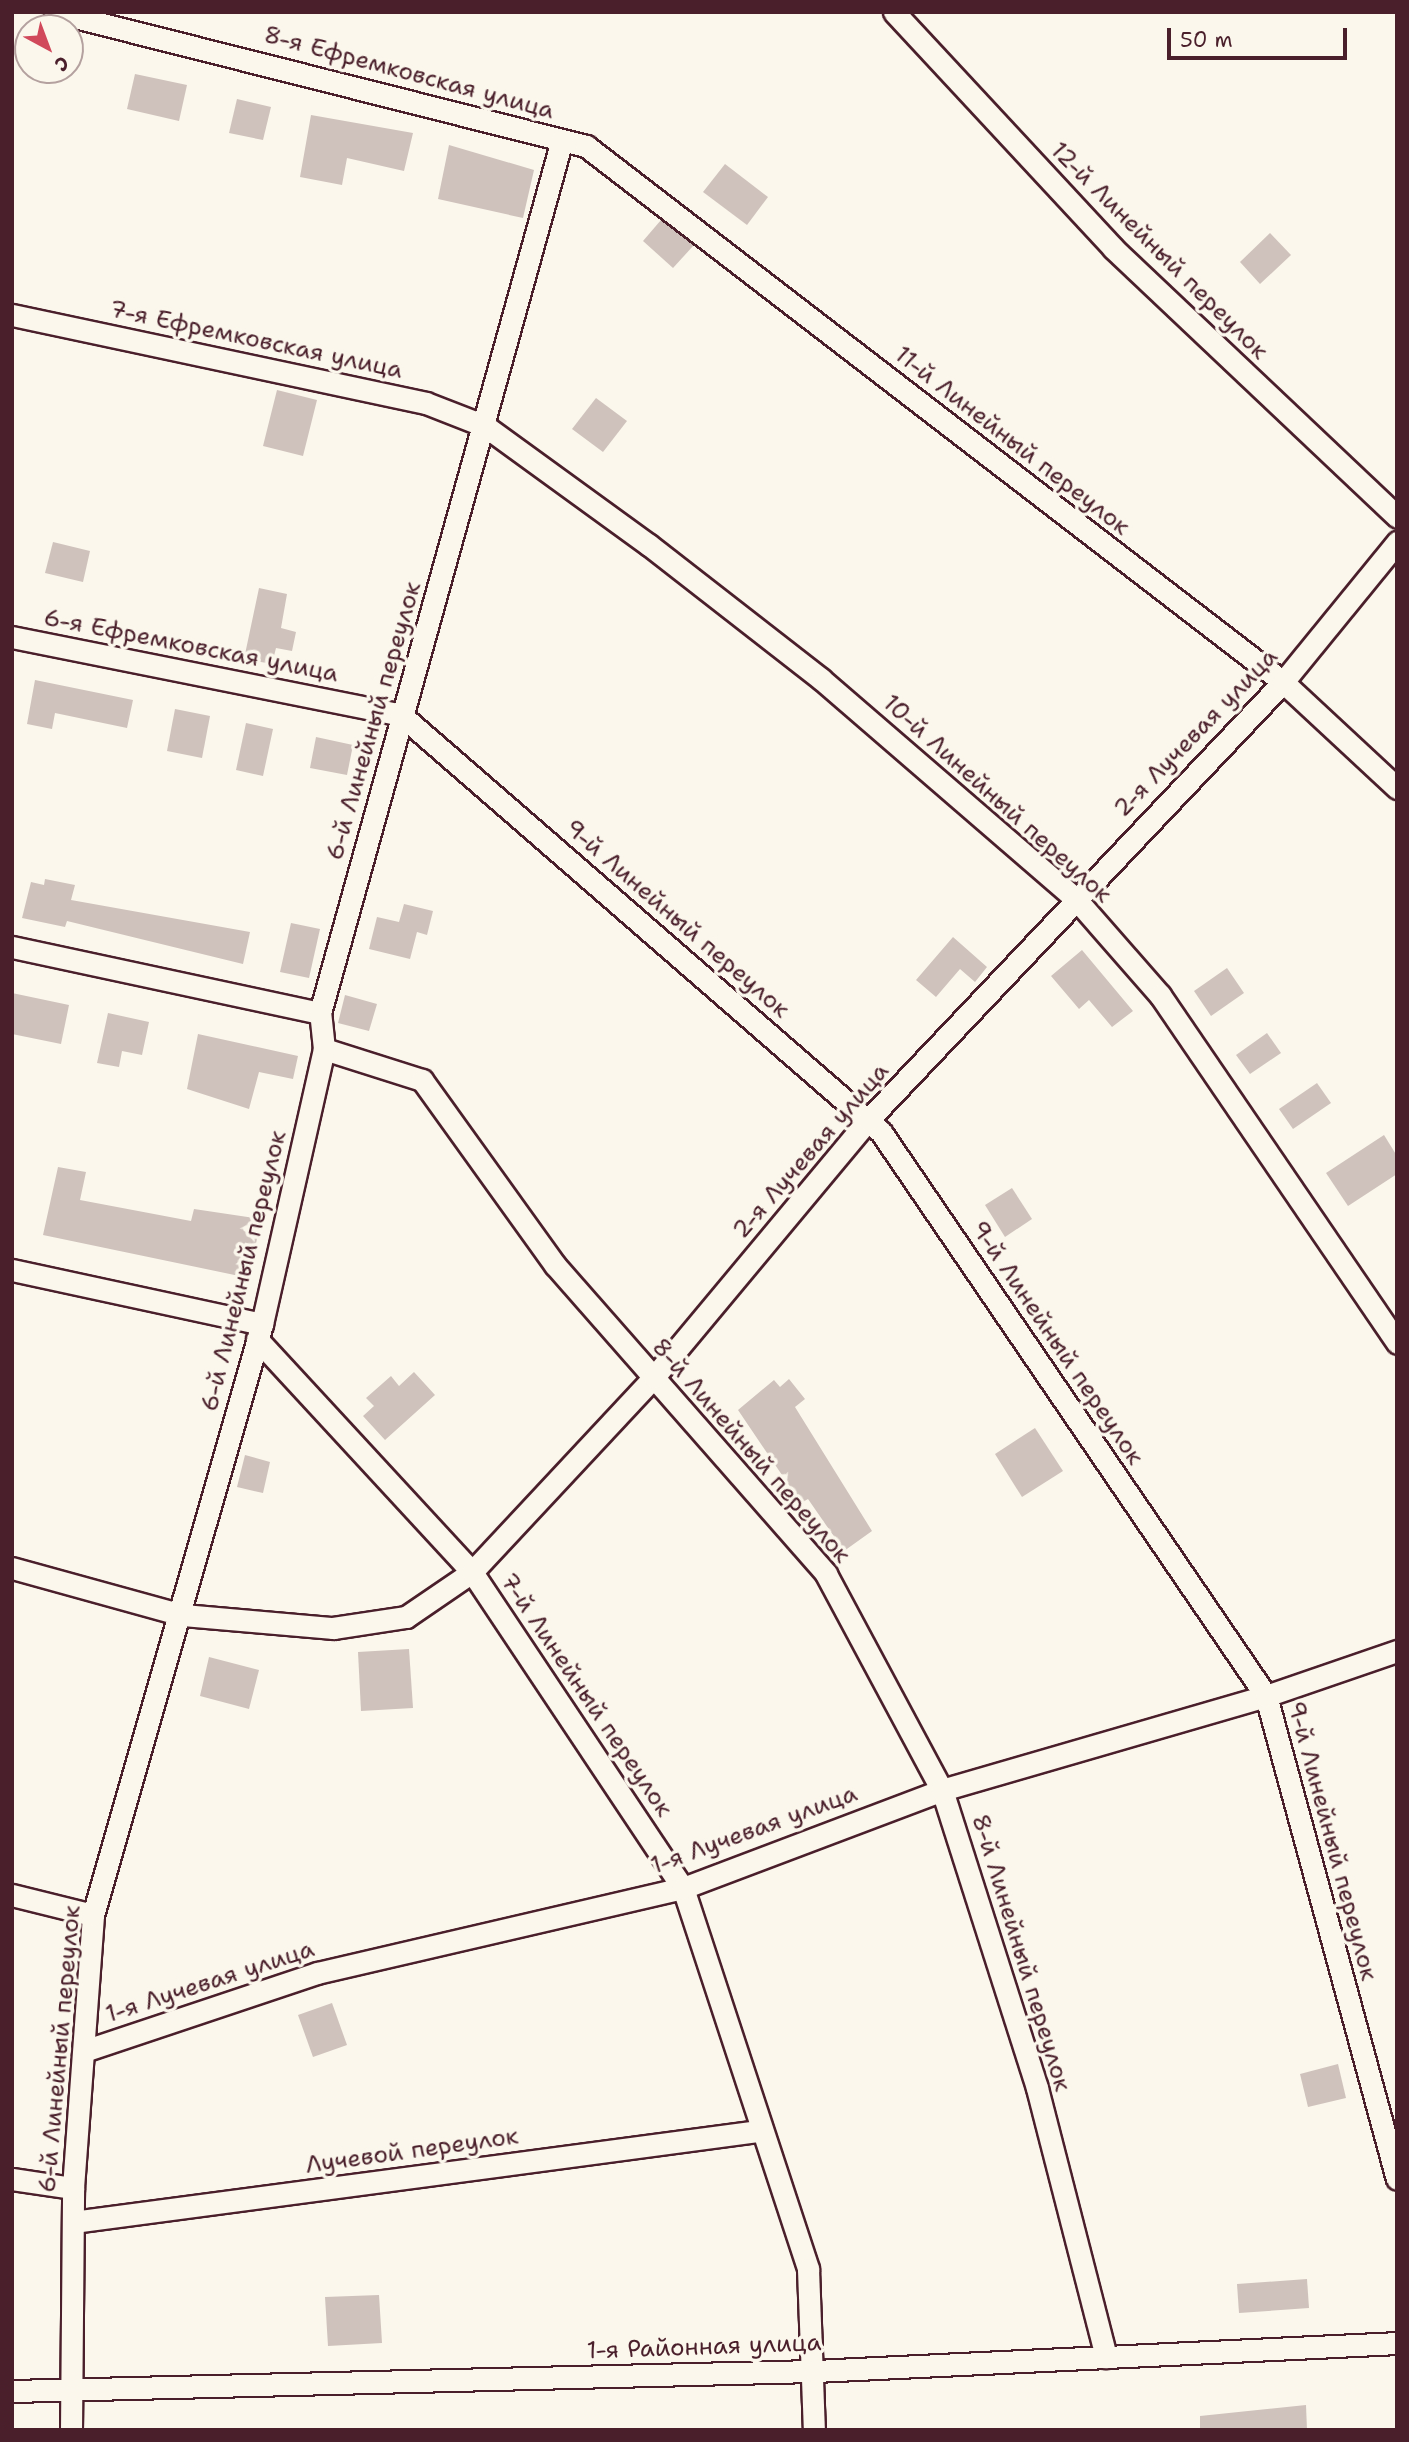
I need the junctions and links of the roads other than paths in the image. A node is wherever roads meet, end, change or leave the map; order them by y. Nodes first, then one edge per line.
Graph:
1 (55, 12) edge
2 (894, 12) edge
3 (562, 140) junction
4 (586, 146) joint
5 (12, 315) edge
6 (485, 426) junction
7 (1397, 517) edge
8 (1397, 542) edge
9 (12, 637) edge
10 (1283, 682) junction
11 (401, 715) junction
12 (1397, 788) edge
13 (1075, 898) junction
14 (12, 947) edge
15 (320, 1013) junction
16 (324, 1049) junction
17 (868, 1120) junction
18 (12, 1270) edge
19 (260, 1331) junction
20 (1397, 1343) edge
21 (654, 1377) junction
22 (12, 1568) edge
23 (472, 1572) junction
24 (183, 1615) junction
25 (1397, 1651) edge
26 (1266, 1696) junction
27 (942, 1790) junction
28 (683, 1888) junction
29 (12, 1895) edge
30 (93, 1915) junction
31 (83, 2051) junction
32 (759, 2131) junction
33 (12, 2179) edge
34 (1397, 2179) edge
35 (74, 2189) junction
36 (73, 2222) junction
37 (1397, 2343) edge
38 (1106, 2357) junction
39 (815, 2371) junction
40 (12, 2391) edge
41 (69, 2392) junction
42 (71, 2430) edge
43 (814, 2430) edge

1 - 3 street, 8-я Ефремковская улица
2 - 7 street, 12-й Линейный переулок
3 - 4 street, 8-я Ефремковская улица
3 - 6 street, 6-й Линейный переулок
4 - 10 street, 11-й Линейный переулок
5 - 6 street, 7-я Ефремковская улица
6 - 11 street, 6-й Линейный переулок
6 - 13 street, 10-й Линейный переулок
8 - 10 street, 2-я Лучевая улица
9 - 11 street, 6-я Ефремковская улица
10 - 12 street, 11-й Линейный переулок
10 - 13 street, 2-я Лучевая улица
11 - 15 street, 6-й Линейный переулок
11 - 17 street, 9-й Линейный переулок
13 - 17 street, 2-я Лучевая улица
13 - 20 street, 10-й Линейный переулок
14 - 15 street
15 - 16 street, 6-й Линейный переулок
16 - 19 street, 6-й Линейный переулок
16 - 21 street, 8-й Линейный переулок
17 - 21 street, 2-я Лучевая улица
17 - 26 street, 9-й Линейный переулок
18 - 19 street
19 - 23 street, 7-й Линейный переулок
19 - 24 street, 6-й Линейный переулок
21 - 23 street, 2-я Лучевая улица
21 - 27 street, 8-й Линейный переулок
22 - 24 street, 2-я Лучевая улица
23 - 24 street, 2-я Лучевая улица
23 - 28 street, 7-й Линейный переулок
24 - 30 street, 6-й Линейный переулок
25 - 26 street, 1-я Лучевая улица
26 - 27 street, 1-я Лучевая улица
26 - 34 street, 9-й Линейный переулок
27 - 28 street, 1-я Лучевая улица
27 - 38 street, 8-й Линейный переулок
28 - 31 street, 1-я Лучевая улица
28 - 32 street, 7-й Линейный переулок
29 - 30 street
30 - 31 street, 6-й Линейный переулок
31 - 35 street, 6-й Линейный переулок
32 - 36 street, Лучевой переулок
32 - 39 street, 7-й Линейный переулок
33 - 35 street
35 - 36 street, 6-й Линейный переулок
36 - 41 street, 6-й Линейный переулок
37 - 38 street, 1-я Районная улица
38 - 39 street, 1-я Районная улица
39 - 41 street, 1-я Районная улица
39 - 43 street, 7-й Линейный переулок
40 - 41 street, 1-я Районная улица
41 - 42 street, 6-й Линейный переулок

